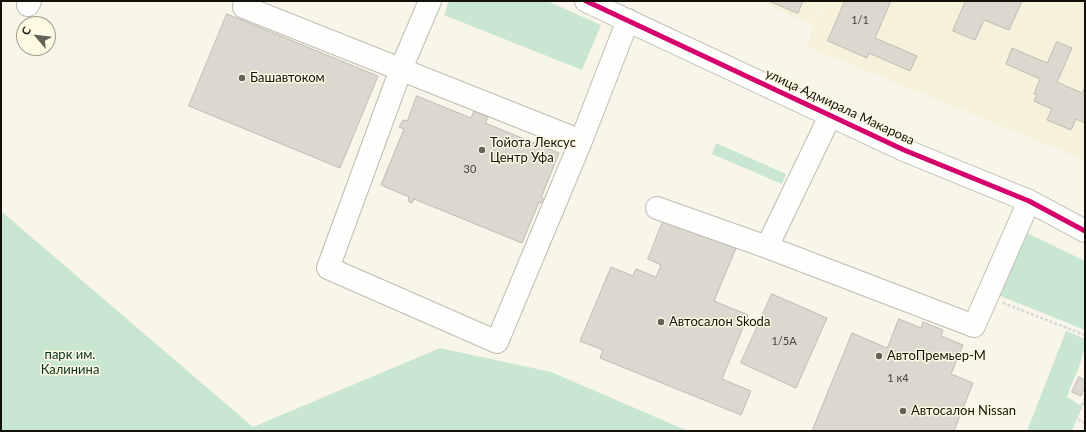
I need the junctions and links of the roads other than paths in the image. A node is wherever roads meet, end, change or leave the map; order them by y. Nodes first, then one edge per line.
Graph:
1 (247, 1) edge
2 (430, 1) edge
3 (586, 1) edge
4 (628, 20) junction
5 (401, 69) junction
6 (831, 114) junction
7 (581, 141) junction
8 (1029, 201) junction
9 (656, 208) dead end
10 (1085, 231) edge
11 (767, 247) junction

1 - 5 street
2 - 5 street
3 - 4 street, улица Адмирала Макарова
4 - 6 street, улица Адмирала Макарова
4 - 7 street
5 - 7 street
5 - 7 street
6 - 8 street, улица Адмирала Макарова
6 - 11 street
8 - 10 street, улица Адмирала Макарова
8 - 11 street
9 - 11 street

